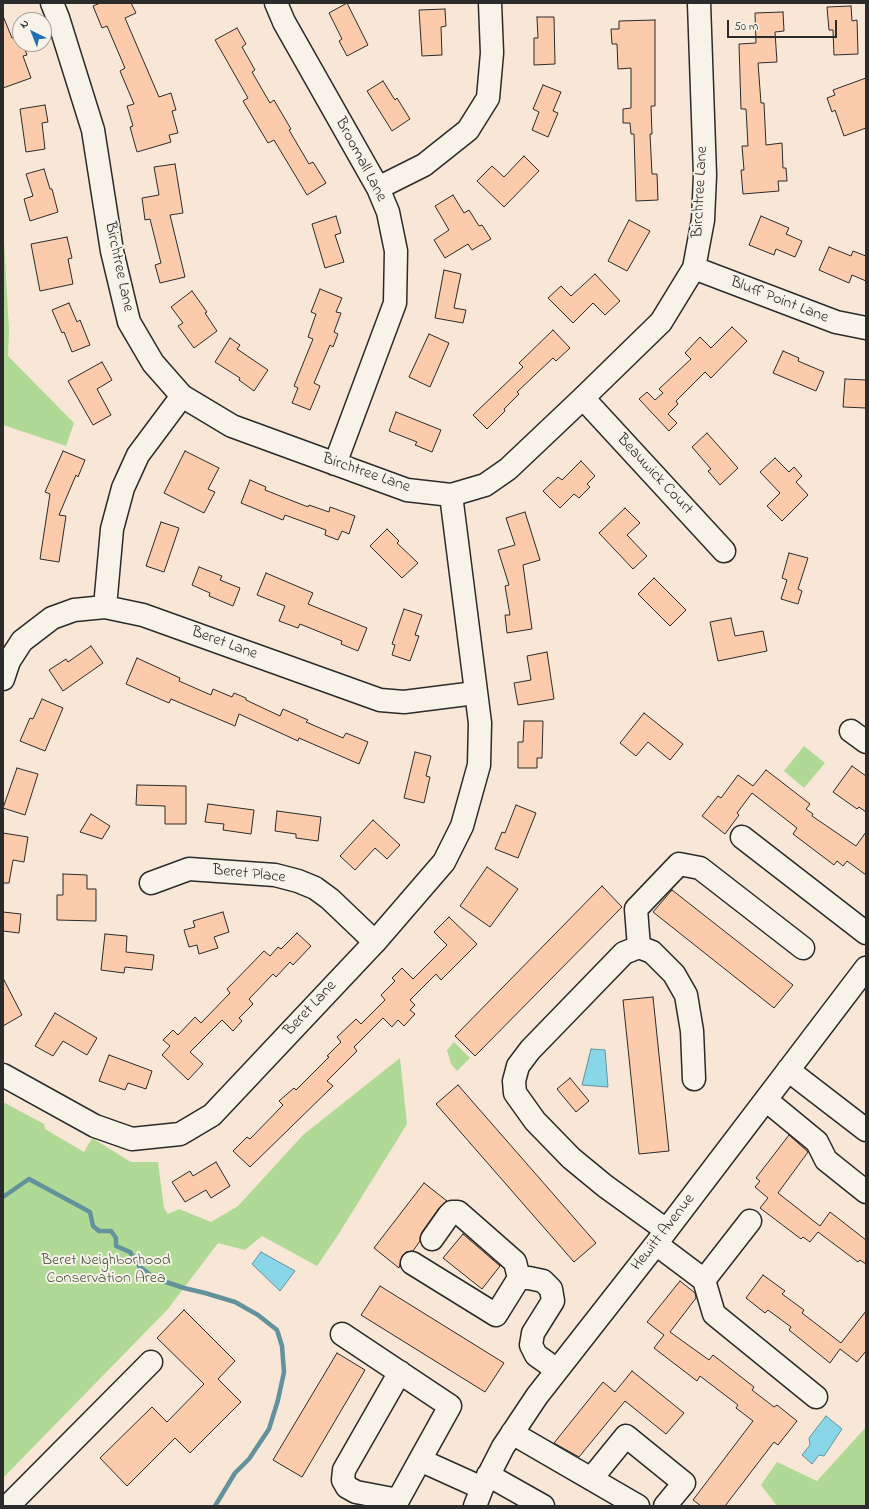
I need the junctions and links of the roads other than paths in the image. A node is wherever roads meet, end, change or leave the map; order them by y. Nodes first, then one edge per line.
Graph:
1 (52, 3) edge
2 (276, 3) edge
3 (490, 3) edge
4 (699, 3) edge
5 (378, 188) junction
6 (694, 268) junction
7 (866, 328) edge
8 (182, 396) junction
9 (584, 398) junction
10 (335, 464) junction
11 (451, 495) junction
12 (724, 551) dead end
13 (105, 607) junction
14 (3, 680) edge
15 (475, 693) junction
16 (742, 837) dead end
17 (151, 882) dead end
18 (866, 933) edge
19 (375, 942) junction
20 (639, 947) junction
21 (803, 948) dead end
22 (866, 968) edge
23 (788, 1070) junction
24 (3, 1075) edge
25 (694, 1079) dead end
26 (766, 1100) junction
27 (866, 1130) edge
28 (866, 1192) edge
29 (750, 1221) dead end
30 (661, 1237) junction
31 (432, 1238) dead end
32 (412, 1263) dead end
33 (519, 1278) junction
34 (704, 1280) junction
35 (342, 1334) dead end
36 (151, 1362) dead end
37 (557, 1370) junction
38 (400, 1372) junction
39 (816, 1397) dead end
40 (512, 1433) junction
41 (420, 1460) junction
42 (591, 1479) junction
43 (482, 1490) edge
44 (8, 1506) edge
45 (543, 1506) edge
46 (638, 1506) edge
47 (665, 1506) edge

1 - 8 street, Birchtree Lane
2 - 5 street, Broomall Lane
3 - 5 street
4 - 6 street, Birchtree Lane
5 - 10 street, Broomall Lane
6 - 7 street, Bluff Point Lane
6 - 9 street, Birchtree Lane
8 - 10 street, Birchtree Lane
8 - 13 street
9 - 11 street, Birchtree Lane
9 - 12 street, Beauwick Court
10 - 11 street, Birchtree Lane
11 - 15 street, Beret Lane
13 - 14 street, Beret Lane
13 - 15 street, Beret Lane
15 - 19 street, Beret Lane
16 - 18 street
17 - 19 street, Beret Place
19 - 24 street, Beret Lane
20 - 21 street
20 - 25 street
20 - 30 street
22 - 23 street, Hewitt Avenue
23 - 26 street, Hewitt Avenue
23 - 27 street
26 - 28 street
26 - 30 street, Hewitt Avenue
29 - 34 street
30 - 34 street
30 - 37 street, Hewitt Avenue
31 - 33 street
32 - 33 street
33 - 37 street
34 - 39 street
35 - 38 street
36 - 44 street
37 - 40 street, Hewitt Avenue
38 - 41 street
38 - 41 street
40 - 42 street
40 - 43 street, Hewitt Avenue
41 - 43 street
42 - 46 street
42 - 47 street
43 - 45 street

